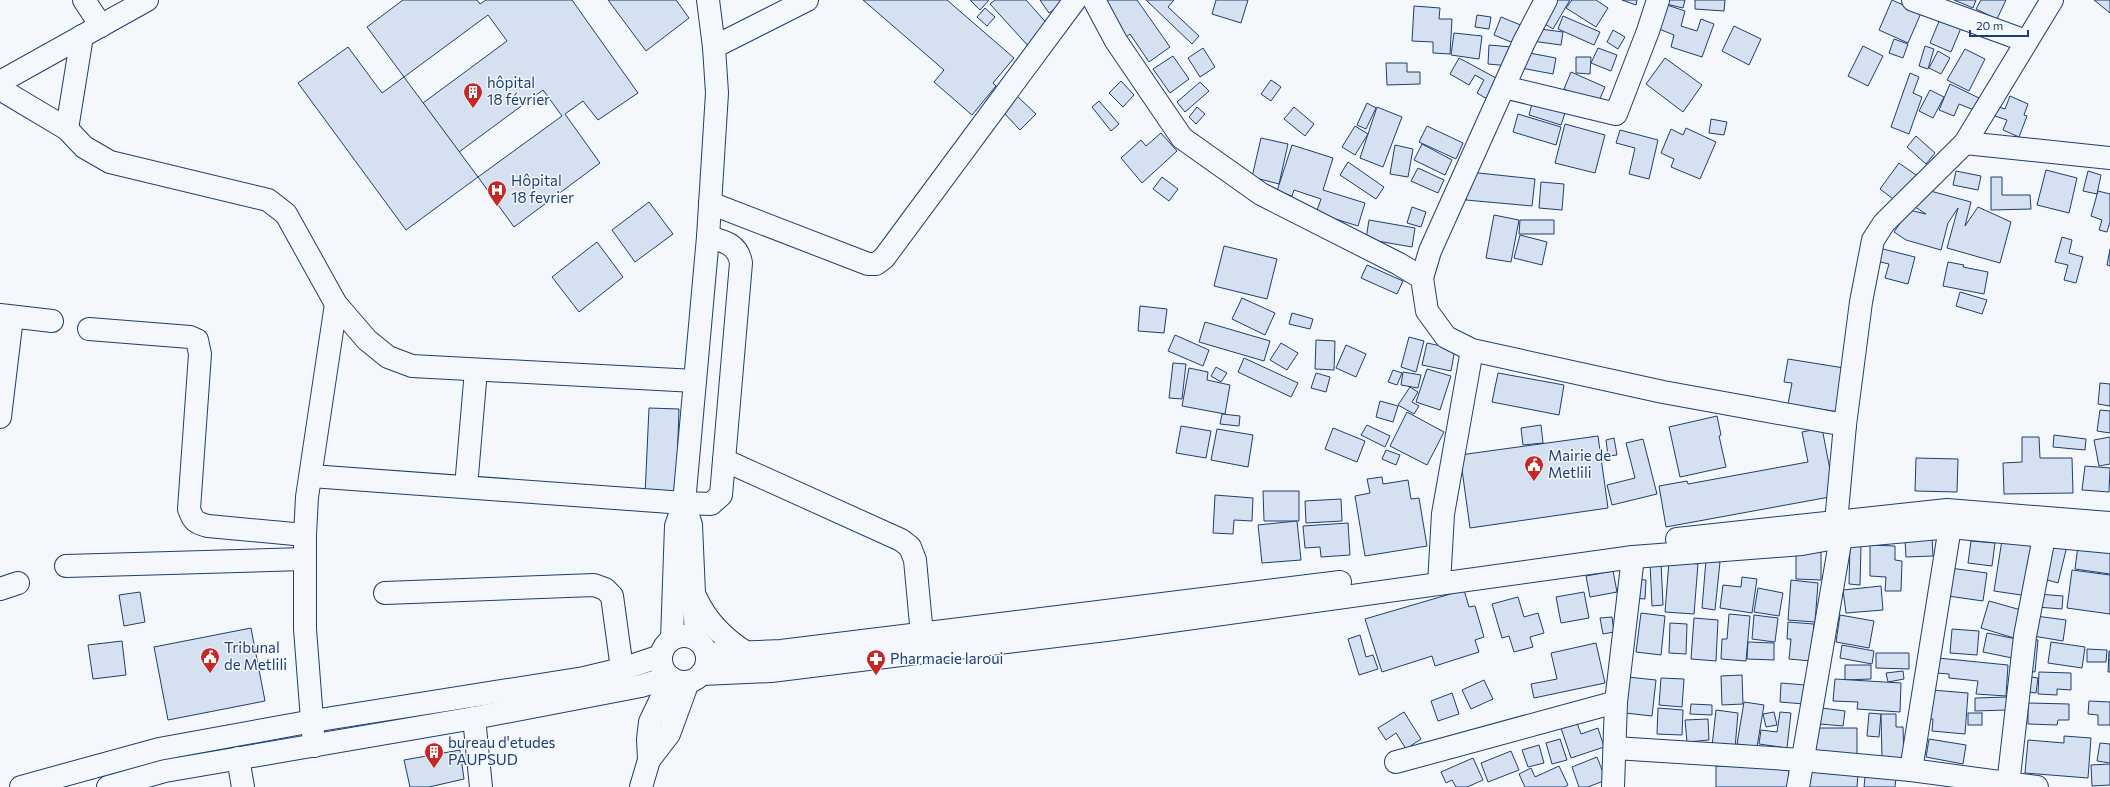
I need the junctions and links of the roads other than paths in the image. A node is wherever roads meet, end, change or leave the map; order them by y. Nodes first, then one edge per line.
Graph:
1 (84, 0) edge
2 (147, 0) edge
3 (708, 0) edge
4 (808, 0) edge
5 (1076, 0) edge
6 (1094, 0) edge
7 (1546, 0) edge
8 (1658, 0) edge
9 (1913, 0) edge
10 (2052, 0) edge
11 (102, 26) junction
12 (82, 36) junction
13 (2026, 41) junction
14 (714, 47) junction
15 (0, 82) edge
16 (1504, 87) junction
17 (0, 89) edge
18 (67, 129) junction
19 (1965, 143) junction
20 (2110, 158) edge
21 (710, 203) junction
22 (708, 237) junction
23 (1422, 278) junction
24 (336, 304) junction
25 (6, 316) edge
26 (52, 321) dead end
27 (90, 329) dead end
28 (1472, 350) junction
29 (476, 370) junction
30 (695, 381) junction
31 (0, 417) edge
32 (1845, 425) junction
33 (724, 460) junction
34 (311, 476) junction
35 (466, 487) junction
36 (684, 503) junction
37 (2110, 523) edge
38 (1950, 527) junction
39 (1838, 529) junction
40 (305, 535) junction
41 (2044, 537) junction
42 (2110, 542) edge
43 (1633, 557) junction
44 (304, 559) junction
45 (66, 566) dead end
46 (1440, 577) junction
47 (385, 593) dead end
48 (695, 595) junction
49 (922, 635) junction
50 (666, 647) junction
51 (747, 653) junction
52 (689, 667) junction
53 (622, 669) junction
54 (1616, 702) junction
55 (474, 718) junction
56 (313, 721) junction
57 (314, 746) junction
58 (1614, 748) junction
59 (238, 758) junction
60 (1802, 760) junction
61 (1396, 762) dead end
62 (1911, 770) junction
63 (143, 782) edge
64 (2008, 785) junction
65 (21, 787) edge
66 (108, 787) edge
67 (244, 787) edge
68 (481, 787) edge
69 (641, 787) edge
70 (1613, 787) edge
71 (1798, 787) edge
72 (2037, 787) edge

1 - 11 street
2 - 11 street
3 - 14 street
4 - 14 street
5 - 21 street
6 - 23 street
7 - 16 street
8 - 16 street
9 - 13 street
10 - 13 street
11 - 12 street
12 - 15 street
12 - 18 street
13 - 19 street
14 - 21 street
16 - 23 street
17 - 18 street
18 - 24 street
19 - 20 street
19 - 32 street
21 - 22 street
22 - 30 street
22 - 33 street
23 - 28 street
24 - 29 street
24 - 34 street
25 - 26 street
25 - 31 street
27 - 40 street
28 - 32 street
28 - 46 street
29 - 30 street
29 - 35 street
30 - 36 street
32 - 39 street
33 - 36 street
33 - 49 street
34 - 35 street
34 - 40 street
35 - 36 street
36 - 48 street
36 - 50 street
37 - 39 street
38 - 39 street
38 - 41 street
38 - 62 street
39 - 43 street
39 - 46 street
39 - 60 street
40 - 44 street
41 - 42 street
41 - 64 street
43 - 46 street
43 - 54 street
44 - 45 street
44 - 56 street
46 - 49 street
46 - 52 street
47 - 53 street
48 - 51 street
48 - 52 street
49 - 51 street
50 - 52 street
50 - 52 street
50 - 53 street
51 - 52 street
52 - 55 street
52 - 69 street
53 - 56 street
54 - 58 street
54 - 61 street
55 - 57 street
55 - 68 street
56 - 57 street
56 - 65 street
57 - 59 street
58 - 60 street
58 - 70 street
59 - 63 street
59 - 67 street
60 - 62 street
60 - 71 street
62 - 64 street
63 - 66 street
64 - 72 street

